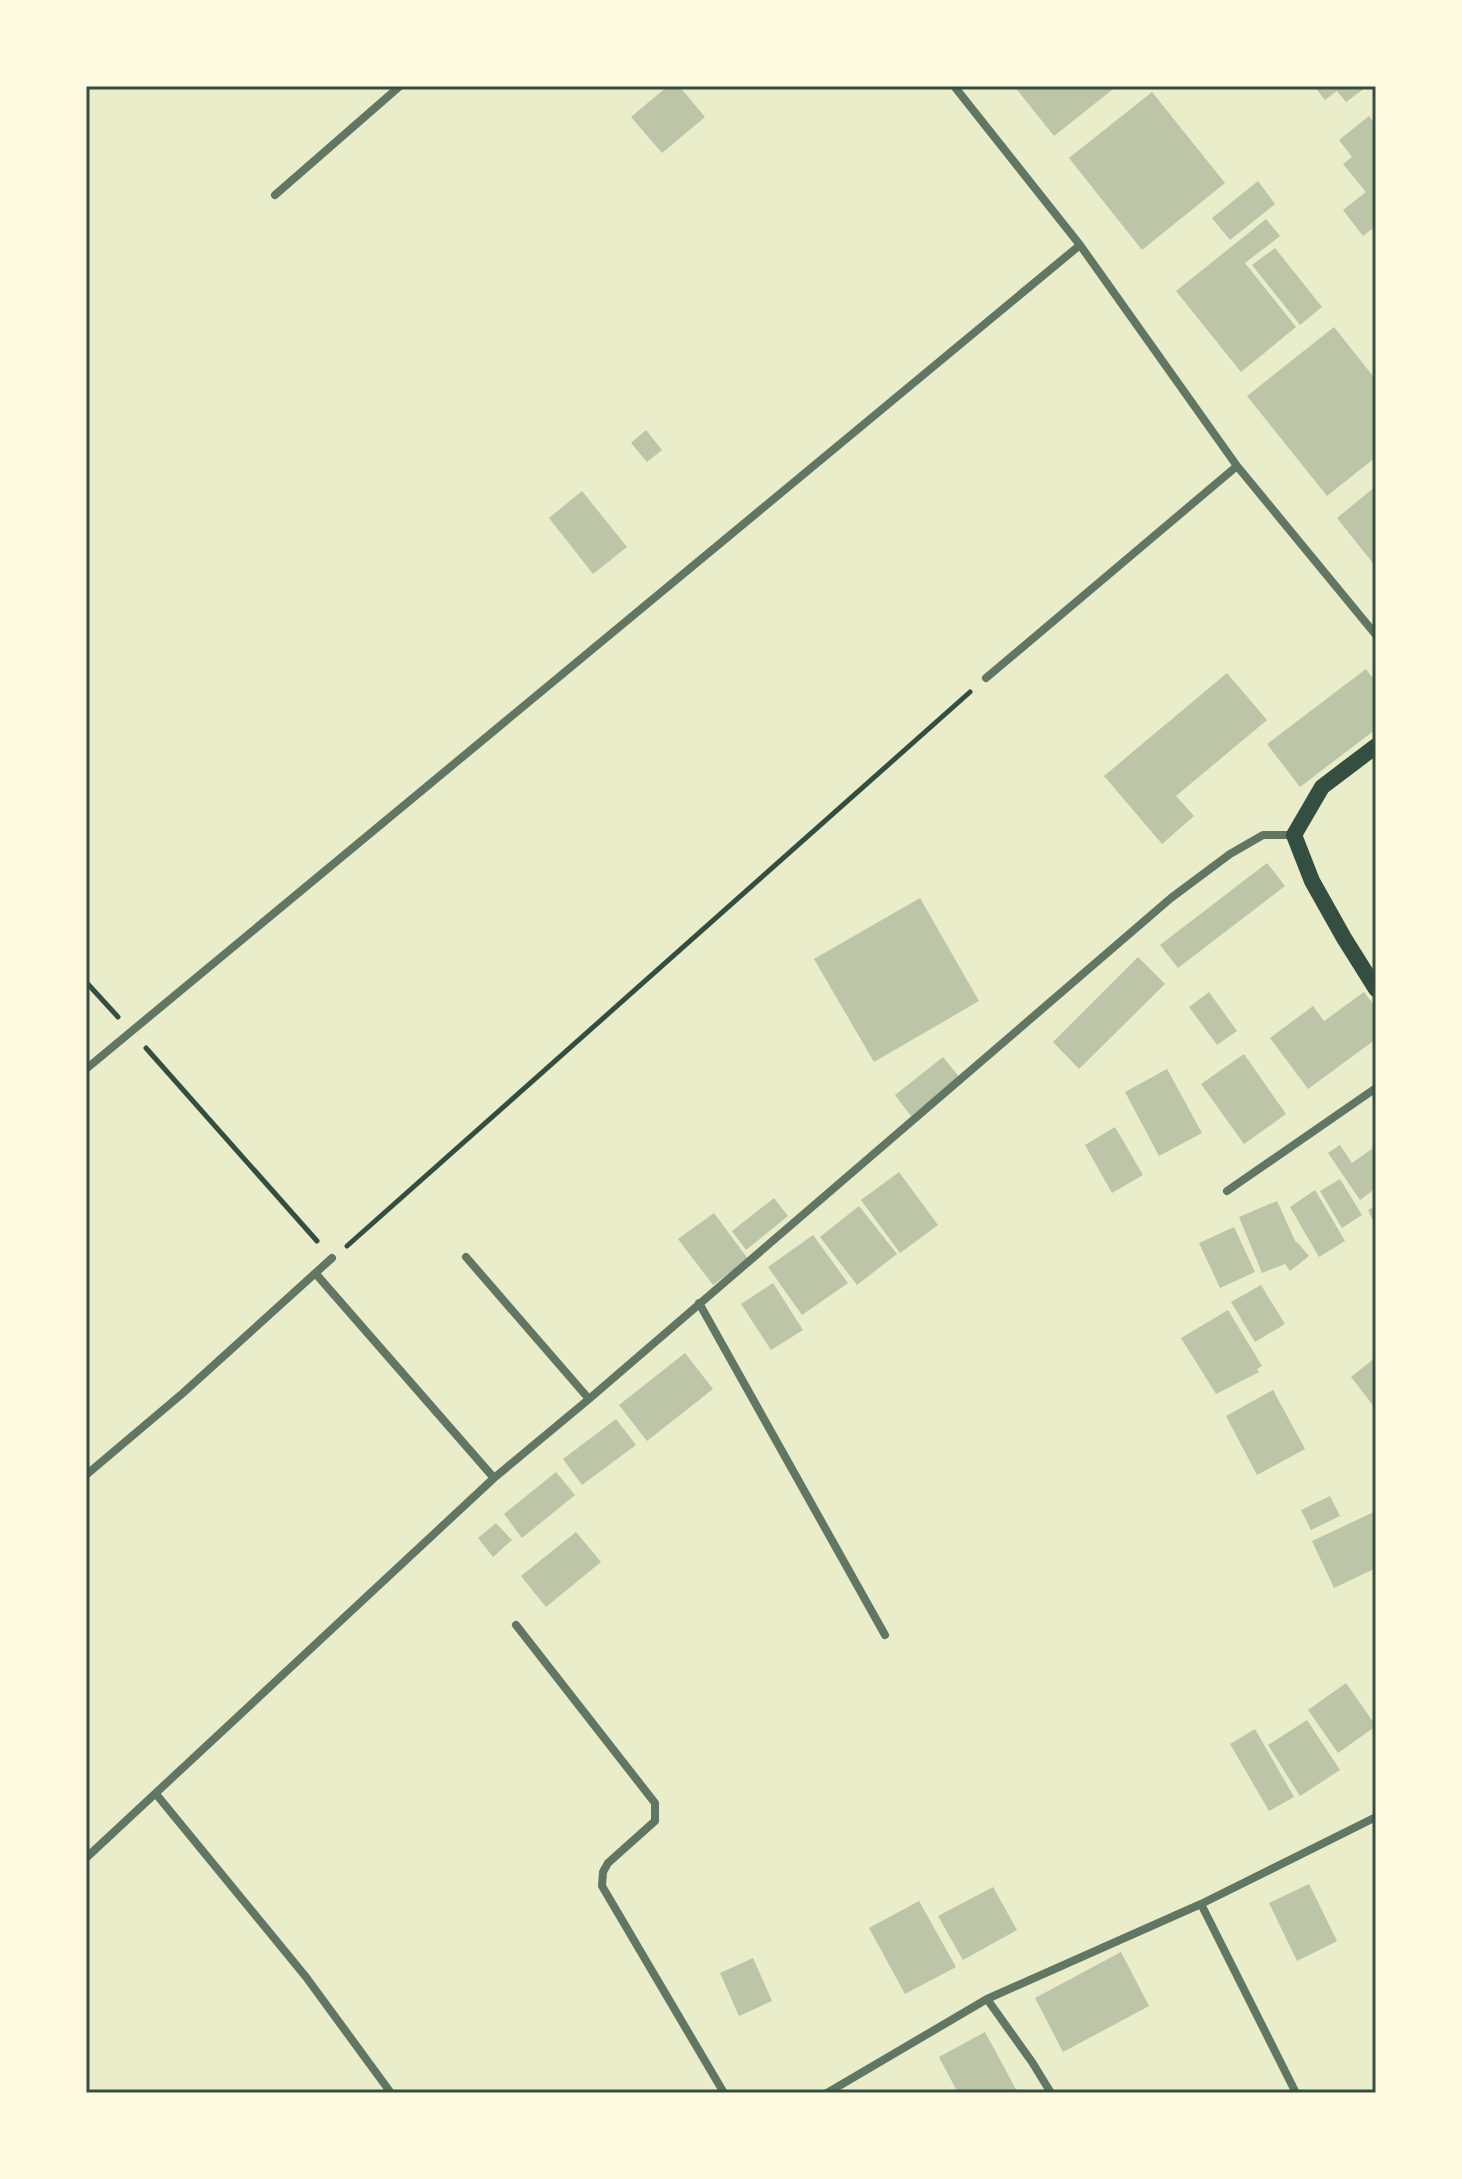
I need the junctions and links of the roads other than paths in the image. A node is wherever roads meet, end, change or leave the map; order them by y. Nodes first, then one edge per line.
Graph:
1 (400, 86) edge
2 (954, 86) edge
3 (275, 195) dead end
4 (1080, 245) junction
5 (1237, 466) junction
6 (1376, 635) edge
7 (986, 678) road end
8 (1376, 746) edge
9 (1294, 835) junction
10 (1376, 989) edge
11 (86, 1069) edge
12 (1376, 1088) edge
13 (1227, 1191) dead end
14 (466, 1257) dead end
15 (332, 1258) road end
16 (316, 1274) junction
17 (699, 1303) junction
18 (589, 1399) junction
19 (86, 1475) edge
20 (494, 1478) junction
21 (516, 1625) dead end
22 (885, 1635) dead end
23 (156, 1794) junction
24 (1376, 1817) edge
25 (86, 1858) edge
26 (1201, 1904) junction
27 (987, 1999) junction
28 (391, 2093) edge
29 (724, 2093) edge
30 (827, 2093) edge
31 (1051, 2093) edge
32 (1296, 2093) edge

1 - 3 street
2 - 4 street
4 - 5 street
4 - 11 street
5 - 6 street
5 - 7 street
8 - 9 main road
9 - 10 main road
9 - 17 street
12 - 13 street
14 - 18 street
15 - 16 street
16 - 19 street
16 - 20 street
17 - 18 street
17 - 22 street
18 - 20 street
20 - 23 street
21 - 29 street
23 - 25 street
23 - 28 street
24 - 26 street
26 - 27 street
26 - 32 street
27 - 30 street
27 - 31 street

